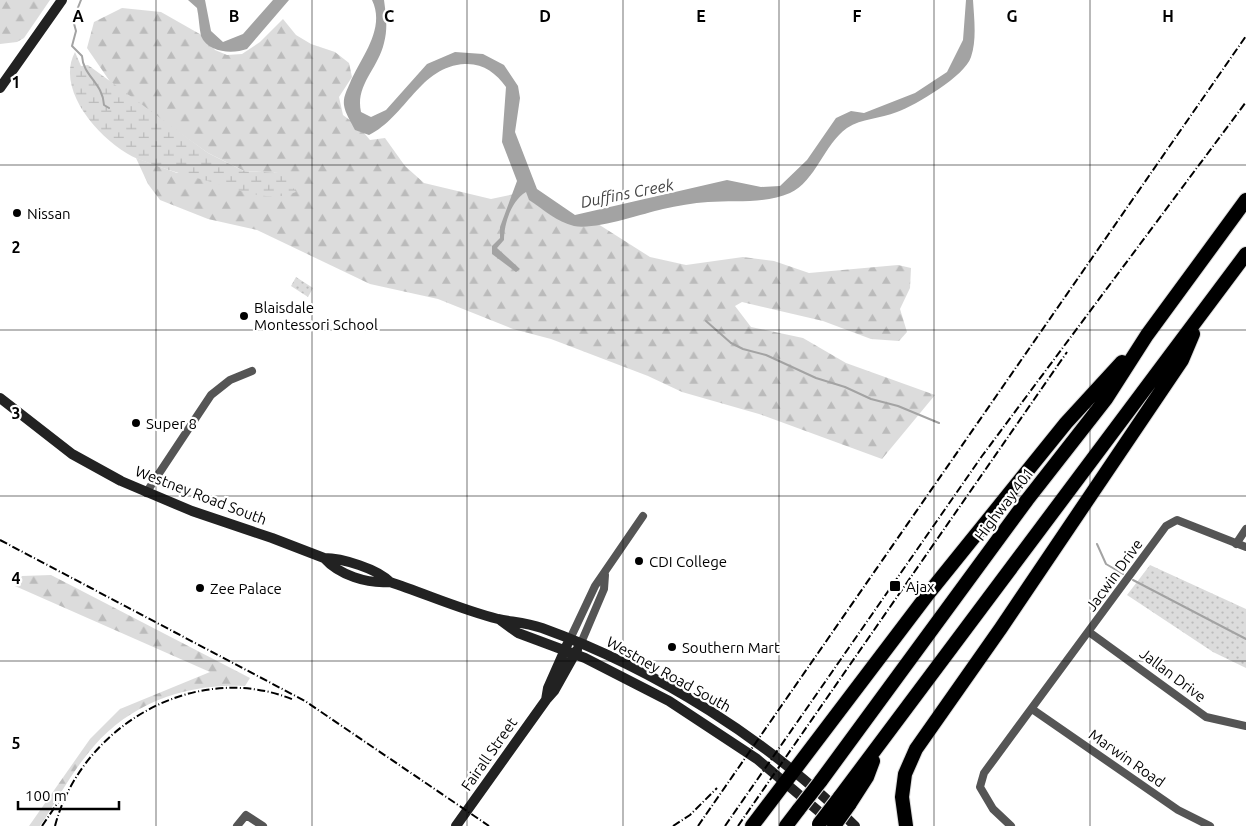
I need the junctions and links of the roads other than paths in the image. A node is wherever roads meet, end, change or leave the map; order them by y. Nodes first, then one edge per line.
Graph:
1 (62, 0) edge
2 (0, 88) edge
3 (1246, 200) edge
4 (1246, 254) edge
5 (1200, 316) junction
6 (1146, 336) junction
7 (252, 372) dead end
8 (0, 398) edge
9 (146, 493) junction
10 (644, 516) dead end
11 (1246, 529) edge
12 (1236, 544) junction
13 (1246, 547) edge
14 (605, 575) junction
15 (499, 619) junction
16 (1089, 632) junction
17 (570, 639) junction
18 (581, 643) junction
19 (565, 650) junction
20 (575, 654) junction
21 (546, 700) junction
22 (1032, 709) junction
23 (1246, 726) edge
24 (789, 776) junction
25 (844, 802) junction
26 (238, 825) edge
27 (819, 825) edge
28 (264, 826) edge
29 (456, 826) edge
30 (752, 826) edge
31 (786, 826) edge
32 (836, 826) edge
33 (855, 826) edge
34 (906, 826) edge
35 (1011, 826) edge
36 (1210, 826) edge

1 - 2 main road
3 - 6 highway, Highway 401
4 - 5 highway
5 - 25 highway
5 - 34 highway
6 - 24 highway
6 - 31 highway, Highway 401, bridge
7 - 9 street
8 - 9 main road, Westney Road South
9 - 15 main road, Westney Road South
10 - 14 street
11 - 12 street
12 - 13 street, Jacwin Drive
12 - 16 street, Jacwin Drive
14 - 17 street
14 - 18 street
15 - 17 main road, Westney Road South
15 - 19 main road, Westney Road South
16 - 22 street, Jacwin Drive
16 - 23 street, Jallan Drive
17 - 18 main road, Westney Road South
17 - 19 main road, Fairall Street
18 - 20 main road, Fairall Street
18 - 24 main road, Westney Road South
19 - 20 main road, Westney Road South
19 - 21 main road, Fairall Street
20 - 21 main road, Fairall Street
20 - 24 main road, Westney Road South
21 - 29 main road, Fairall Street
22 - 35 street, Jacwin Drive
22 - 36 street, Marwin Road
24 - 30 highway
24 - 32 main road, Westney Road South
24 - 33 main road, Westney Road South
25 - 27 highway, bridge
25 - 32 highway, bridge
26 - 28 street

